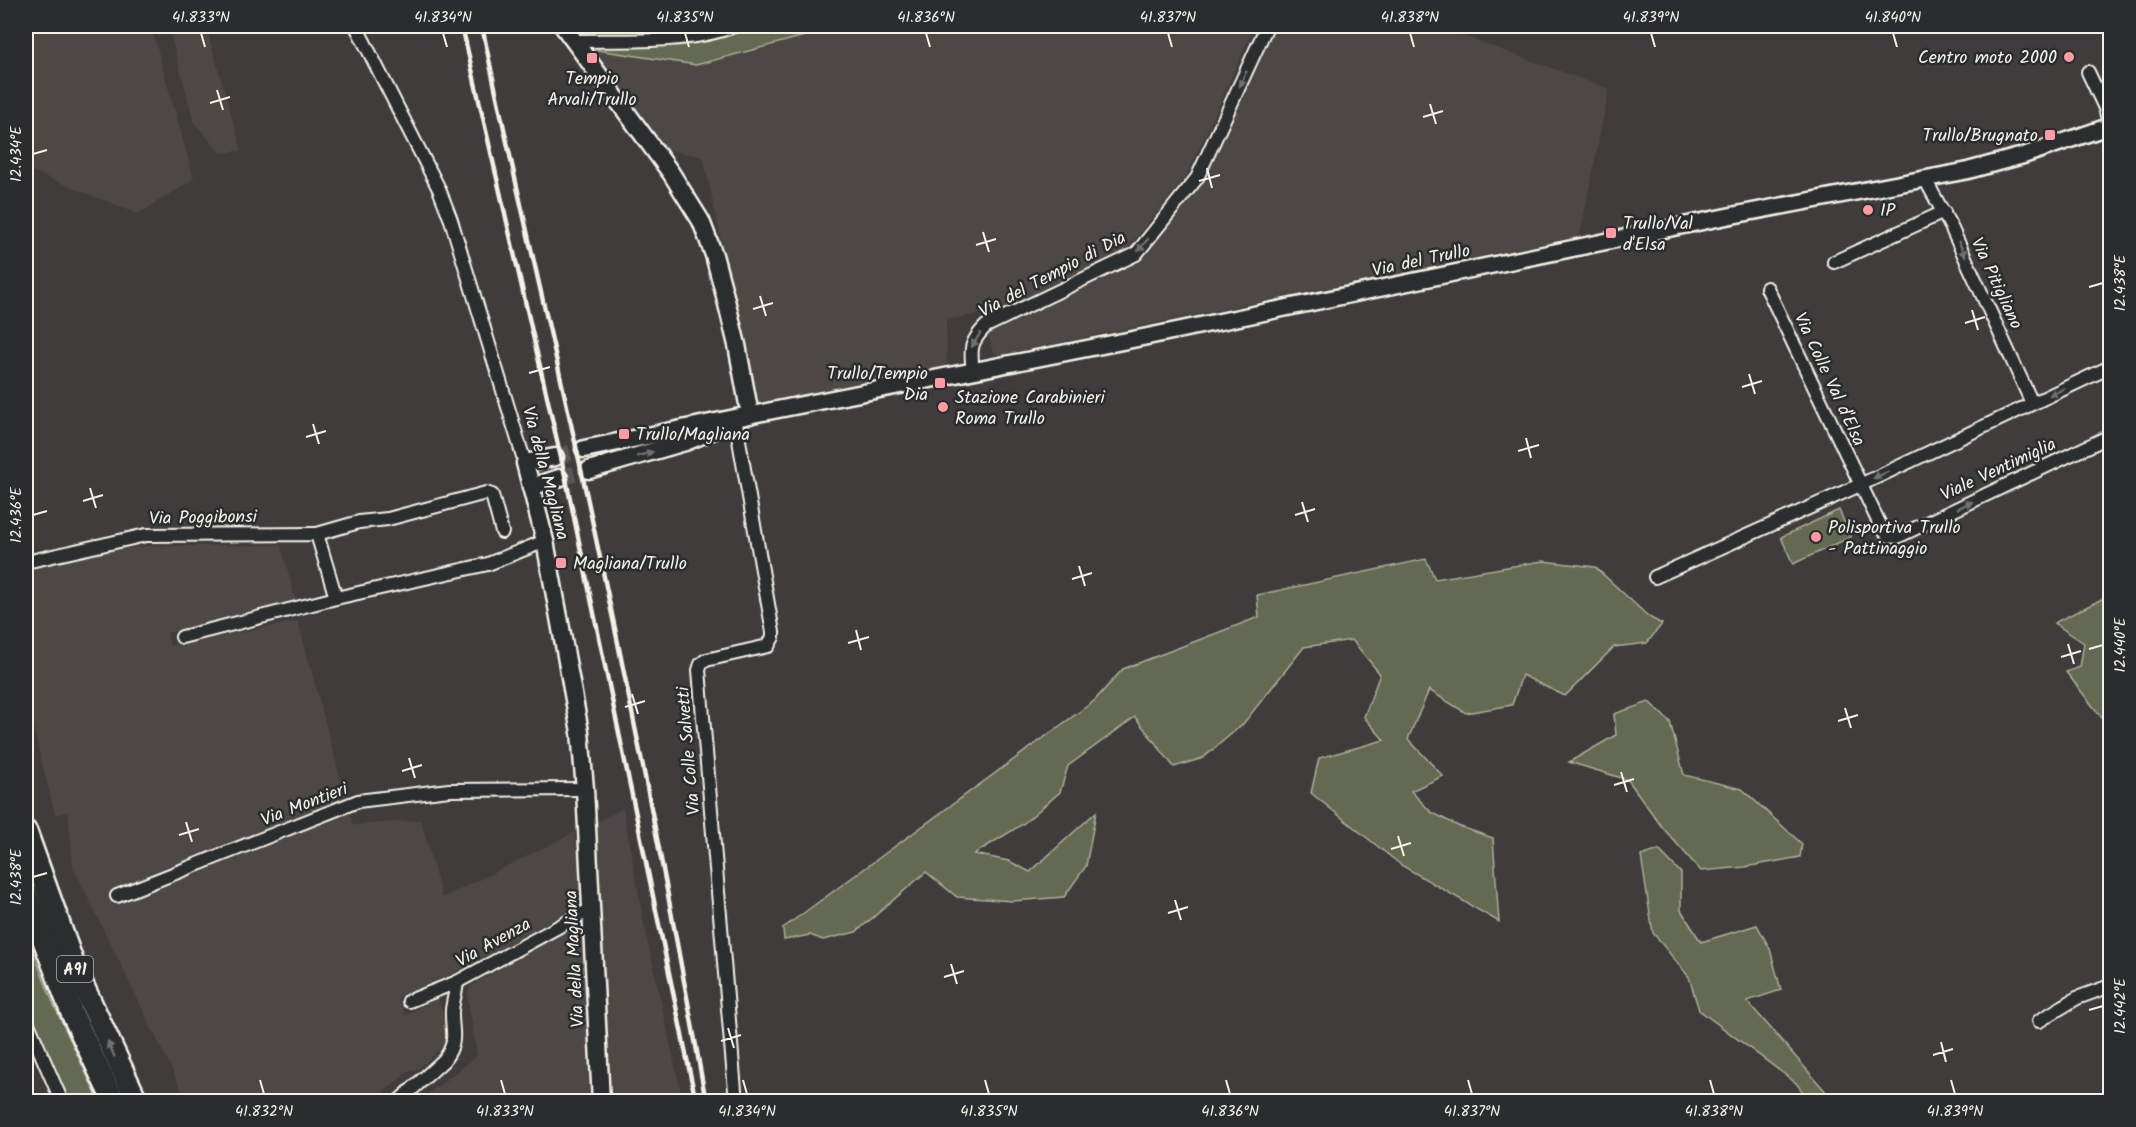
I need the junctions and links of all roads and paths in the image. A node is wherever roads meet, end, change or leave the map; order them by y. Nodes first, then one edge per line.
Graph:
1 (356, 26) edge
2 (563, 26) edge
3 (734, 26) edge
4 (1267, 26) edge
5 (574, 41) junction
6 (2088, 72) dead end
7 (2110, 126) edge
8 (1926, 179) junction
9 (1944, 212) junction
10 (1834, 262) dead end
11 (1767, 288) dead end
12 (2110, 367) edge
13 (973, 371) junction
14 (2032, 403) junction
15 (743, 417) junction
16 (2110, 436) edge
17 (584, 449) tunnel mouth
18 (555, 457) tunnel mouth
19 (525, 463) junction
20 (589, 470) tunnel mouth
21 (559, 478) tunnel mouth
22 (1860, 484) junction
23 (531, 487) junction
24 (502, 532) dead end
25 (317, 534) junction
26 (545, 541) junction
27 (26, 562) edge
28 (1655, 577) dead end
29 (336, 598) junction
30 (182, 637) dead end
31 (585, 789) junction
32 (26, 832) edge
33 (26, 894) edge
34 (117, 896) dead end
35 (591, 909) junction
36 (457, 982) junction
37 (2110, 986) edge
38 (410, 1000) dead end
39 (26, 1019) edge
40 (2039, 1021) dead end
41 (62, 1101) edge
42 (114, 1101) edge
43 (137, 1101) edge
44 (398, 1101) edge
45 (601, 1101) edge
46 (736, 1101) edge

1 - 19 street, Via della Magliana
2 - 5 main road
3 - 5 street
4 -> 13 street, Via del Tempio di Dia
5 - 15 main road
6 - 7 street
7 - 8 street, Via del Trullo
8 - 9 street, Via Pitigliano
8 - 13 street, Via del Trullo
9 - 10 street
9 -> 14 street, Via Pitigliano
11 - 22 street, Via Colle Val d'Elsa
12 -> 14 street
13 - 15 street, Via del Trullo
14 -> 22 street
15 - 17 main road, Via del Trullo
20 -> 15 main road, Via del Trullo
15 - 46 street, Via Colle Salvetti
22 -> 16 street, Viale Ventimiglia
18 - 19 main road
19 - 23 main road, Via della Magliana
21 - 23 main road
22 - 28 street
23 - 26 main road, Via della Magliana
24 - 25 street, Via Poggibonsi
25 - 27 street, Via Poggibonsi
25 - 29 street
26 - 29 street
26 - 31 main road, Via della Magliana
29 - 30 street
31 - 34 street, Via Montieri
31 - 35 main road, Via della Magliana
43 -> 32 highway, A91
33 - 42 highway, A91
35 - 36 street, Via Avenza
35 - 45 main road, Via della Magliana
36 - 38 street, Via Avenza
36 - 44 street
37 - 40 street
39 - 41 street

